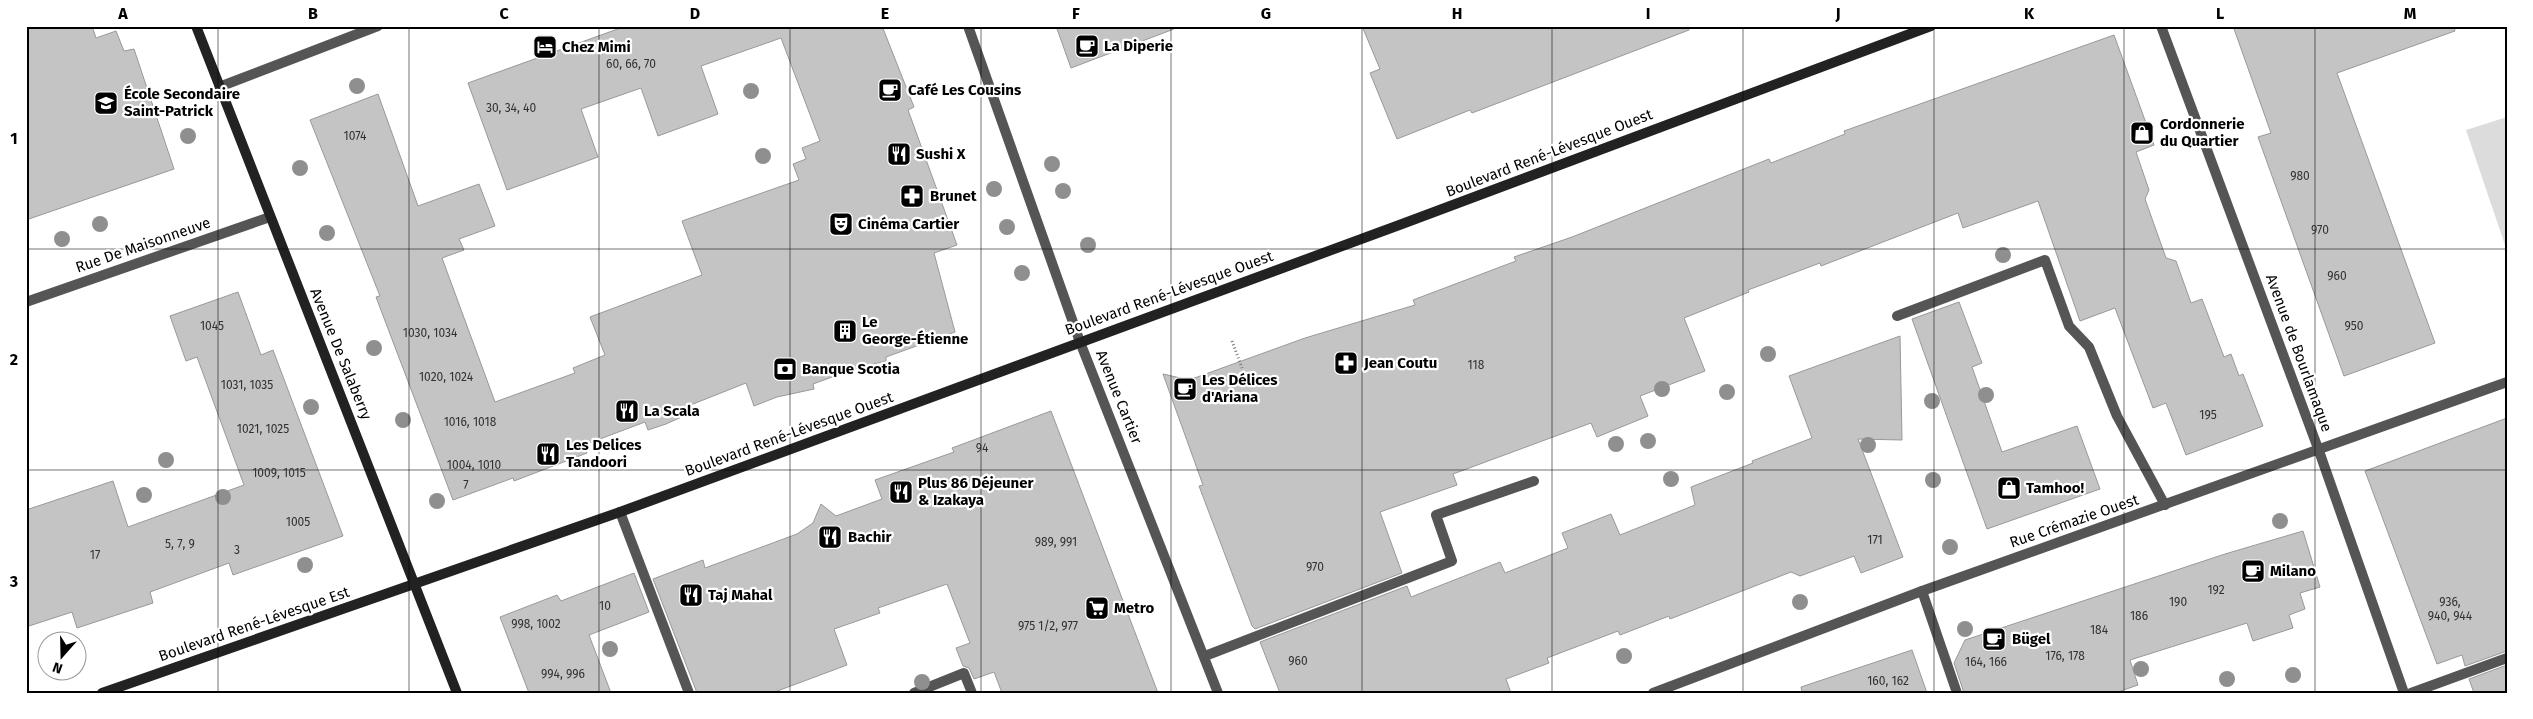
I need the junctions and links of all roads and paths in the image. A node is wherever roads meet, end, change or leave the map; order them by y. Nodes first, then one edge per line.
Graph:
1 (196, 26) edge
2 (378, 26) edge
3 (968, 26) edge
4 (1931, 26) edge
5 (2161, 26) edge
6 (219, 87) junction
7 (270, 217) junction
8 (26, 302) edge
9 (1897, 316) dead end
10 (1232, 341) dead end
11 (1080, 342) junction
12 (1242, 368) dead end
13 (2507, 382) edge
14 (2319, 451) junction
15 (1534, 481) dead end
16 (2165, 505) junction
17 (620, 512) junction
18 (416, 584) junction
19 (1922, 591) junction
20 (1204, 656) junction
21 (2507, 658) edge
22 (102, 693) edge
23 (457, 693) edge
24 (688, 693) edge
25 (914, 693) edge
26 (972, 693) edge
27 (1218, 693) edge
28 (1653, 693) edge
29 (1957, 693) edge
30 (2404, 693) edge
31 (2411, 693) edge

1 - 6 main road, Avenue De Salaberry
2 - 6 street
3 - 11 street, Avenue Cartier
4 - 11 main road, Boulevard René-Lévesque Ouest
5 - 14 street, Avenue de Bourlamaque
6 - 7 main road, Avenue De Salaberry
7 - 8 street, Rue De Maisonneuve
7 - 18 main road, Avenue De Salaberry
9 - 16 street
10 - 12 path
11 - 17 main road, Boulevard René-Lévesque Ouest
11 - 20 street, Avenue Cartier
13 - 14 street, Rue Crémazie Ouest
14 - 16 street, Rue Crémazie Ouest
14 - 30 street, Avenue de Bourlamaque
15 - 20 street
16 - 19 street, Rue Crémazie Ouest
17 - 18 main road, Boulevard René-Lévesque Ouest
17 - 24 street
18 - 22 main road, Boulevard René-Lévesque Est
18 - 23 main road, Avenue De Salaberry
19 - 28 street, Rue Crémazie Ouest
19 - 29 street
20 - 27 street, Avenue Cartier
21 - 31 street
25 - 26 street

